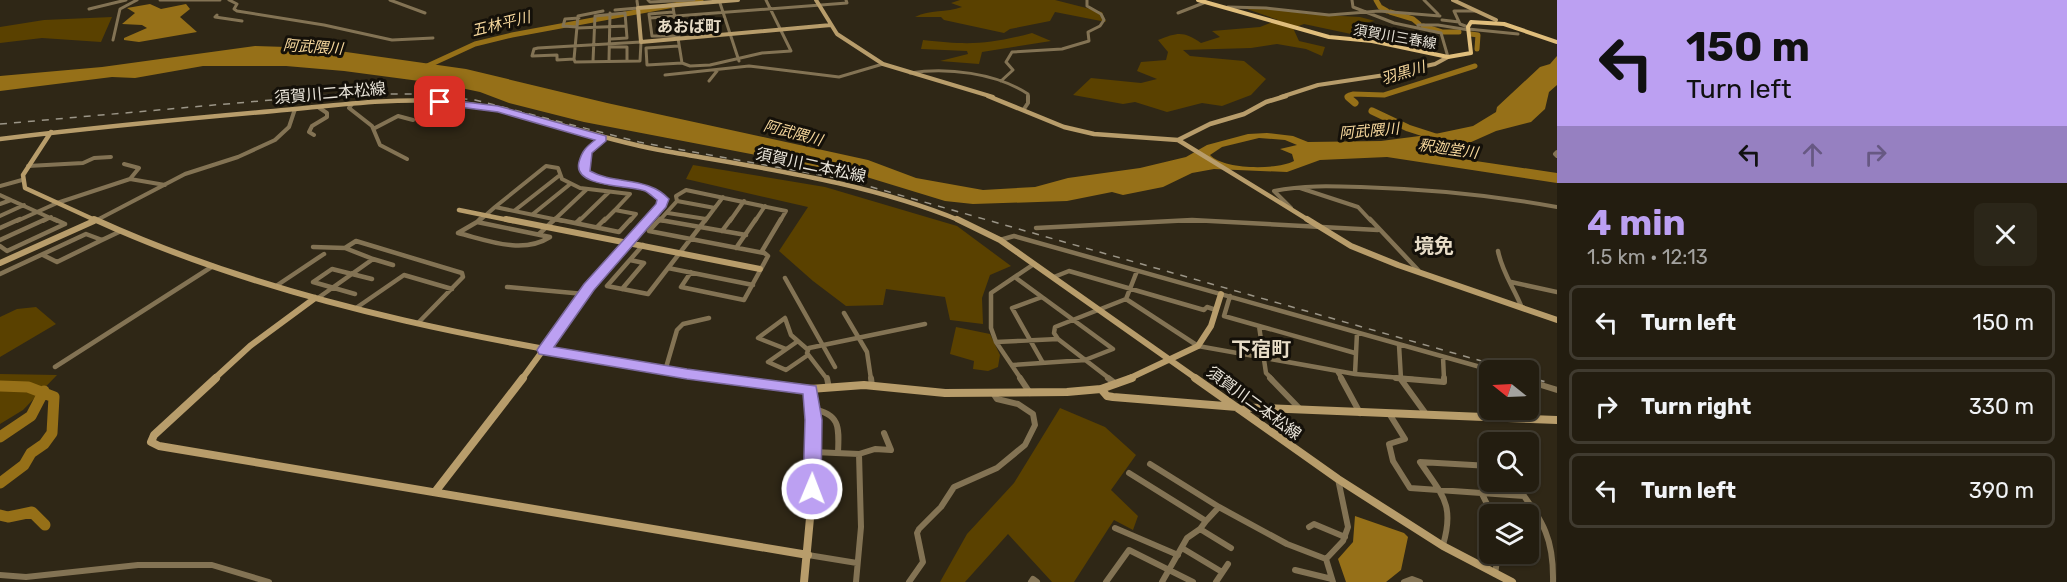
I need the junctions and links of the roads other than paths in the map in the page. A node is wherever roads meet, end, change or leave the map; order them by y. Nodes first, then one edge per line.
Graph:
1 (126, 0) edge
2 (137, 0) edge
3 (160, 0) edge
4 (171, 0) edge
5 (220, 0) edge
6 (229, 0) edge
7 (390, 0) edge
8 (648, 0) edge
9 (694, 0) edge
10 (738, 0) edge
11 (766, 0) edge
12 (846, 0) edge
13 (1087, 0) edge
14 (1198, 0) edge
15 (1352, 0) edge
16 (1424, 0) edge
17 (1453, 0) edge
18 (637, 1) edge
19 (719, 1) edge
20 (817, 2) edge
21 (832, 2) edge
22 (1206, 2) junction
23 (672, 4) edge
24 (1228, 7) junction
25 (638, 8) junction
26 (89, 9) dead end
27 (770, 9) junction
28 (1476, 11) junction
29 (243, 12) junction
30 (610, 12) junction
31 (673, 12) junction
32 (1364, 12) junction
33 (425, 13) dead end
34 (1178, 13) dead end
35 (217, 15) dead end
36 (723, 15) junction
37 (1440, 16) junction
38 (674, 17) junction
39 (225, 18) junction
40 (579, 18) junction
41 (650, 18) junction
42 (665, 18) junction
43 (1442, 20) junction
44 (1496, 20) junction
45 (242, 21) dead end
46 (1459, 22) junction
47 (831, 25) junction
48 (1437, 25) junction
49 (626, 26) junction
50 (1415, 26) junction
51 (594, 27) junction
52 (610, 27) junction
53 (578, 28) junction
54 (779, 28) junction
55 (1468, 29) junction
56 (730, 34) junction
57 (1518, 34) dead end
58 (668, 36) junction
59 (679, 37) junction
60 (433, 38) dead end
61 (113, 40) dead end
62 (641, 42) junction
63 (1557, 42) edge
64 (611, 43) junction
65 (594, 44) junction
66 (576, 45) junction
67 (558, 46) junction
68 (679, 46) junction
69 (557, 55) junction
70 (1449, 57) junction
71 (574, 59) junction
72 (609, 60) junction
73 (593, 61) junction
74 (627, 61) junction
75 (739, 61) junction
76 (682, 63) junction
77 (883, 64) junction
78 (717, 70) junction
79 (910, 73) junction
80 (665, 75) dead end
81 (709, 81) dead end
82 (1001, 81) junction
83 (352, 104) junction
84 (318, 107) junction
85 (295, 109) junction
86 (1024, 109) junction
87 (412, 120) dead end
88 (375, 128) junction
89 (51, 132) junction
90 (314, 135) dead end
91 (0, 138) edge
92 (603, 138) junction
93 (1178, 140) junction
94 (111, 158) dead end
95 (407, 159) dead end
96 (124, 164) dead end
97 (28, 166) junction
98 (560, 175) junction
99 (130, 179) junction
100 (22, 180) junction
101 (0, 181) edge
102 (9, 183) junction
103 (165, 185) junction
104 (569, 185) junction
105 (0, 186) edge
106 (1297, 187) junction
107 (588, 189) junction
108 (609, 192) junction
109 (0, 195) edge
110 (723, 197) junction
111 (11, 200) junction
112 (677, 201) junction
113 (744, 201) junction
114 (57, 203) junction
115 (0, 204) edge
116 (24, 205) junction
117 (765, 206) junction
118 (495, 207) junction
119 (1557, 207) edge
120 (715, 208) junction
121 (459, 210) dead end
122 (615, 210) junction
123 (514, 211) junction
124 (38, 212) junction
125 (668, 213) junction
126 (1295, 213) junction
127 (533, 214) junction
128 (486, 215) junction
129 (0, 216) edge
130 (51, 218) junction
131 (555, 219) junction
132 (706, 219) junction
133 (660, 220) junction
134 (94, 221) junction
135 (477, 222) junction
136 (576, 223) junction
137 (700, 226) junction
138 (1317, 226) junction
139 (546, 227) junction
140 (597, 227) junction
141 (0, 228) edge
142 (1036, 228) dead end
143 (1378, 230) junction
144 (121, 231) junction
145 (722, 231) junction
146 (538, 234) junction
147 (746, 235) junction
148 (0, 240) edge
149 (102, 240) junction
150 (691, 240) junction
151 (1000, 240) junction
152 (628, 243) junction
153 (643, 245) junction
154 (0, 246) edge
155 (313, 248) dead end
156 (345, 248) junction
157 (736, 248) junction
158 (1498, 251) dead end
159 (680, 253) junction
160 (764, 253) junction
161 (324, 254) dead end
162 (43, 255) junction
163 (373, 259) junction
164 (630, 260) junction
165 (1034, 264) junction
166 (0, 265) edge
167 (393, 265) dead end
168 (213, 266) junction
169 (668, 268) junction
170 (760, 269) junction
171 (8, 271) junction
172 (1137, 271) junction
173 (691, 272) junction
174 (1420, 272) junction
175 (353, 273) junction
176 (0, 274) edge
177 (1053, 277) junction
178 (785, 278) dead end
179 (1016, 278) junction
180 (372, 279) dead end
181 (1511, 282) junction
182 (753, 285) junction
183 (276, 286) junction
184 (507, 287) dead end
185 (333, 288) junction
186 (452, 288) junction
187 (1130, 288) junction
188 (622, 290) junction
189 (1557, 292) edge
190 (355, 294) dead end
191 (584, 294) junction
192 (1221, 294) junction
193 (1230, 296) junction
194 (1042, 297) junction
195 (316, 298) junction
196 (1126, 299) junction
197 (356, 308) junction
198 (1522, 308) junction
199 (1099, 309) junction
200 (1216, 310) junction
201 (844, 313) dead end
202 (709, 318) dead end
203 (1557, 320) edge
204 (1074, 321) junction
205 (418, 323) junction
206 (925, 324) dead end
207 (1259, 326) junction
208 (1357, 333) junction
209 (858, 339) junction
210 (1058, 339) junction
211 (1030, 340) junction
212 (798, 341) junction
213 (996, 342) junction
214 (823, 344) junction
215 (1399, 345) junction
216 (1198, 346) junction
217 (786, 349) junction
218 (544, 350) junction
219 (807, 352) junction
220 (1355, 353) junction
221 (1262, 357) junction
222 (1443, 357) junction
223 (1085, 360) junction
224 (1172, 360) junction
225 (1043, 363) junction
226 (1013, 365) junction
227 (835, 367) dead end
228 (1479, 367) edge
229 (56, 368) dead end
230 (666, 371) junction
231 (1337, 371) junction
232 (1355, 374) junction
233 (1400, 378) junction
234 (1116, 384) junction
235 (1539, 384) edge
236 (872, 386) junction
237 (829, 388) junction
238 (1101, 389) junction
239 (810, 390) junction
240 (1557, 390) edge
241 (993, 393) junction
242 (1030, 393) junction
243 (1237, 407) junction
244 (812, 409) junction
245 (1300, 409) junction
246 (1360, 413) junction
247 (1390, 414) junction
248 (1428, 416) junction
249 (1557, 420) edge
250 (884, 433) dead end
251 (813, 452) junction
252 (838, 453) junction
253 (859, 454) junction
254 (1150, 464) dead end
255 (1479, 465) edge
256 (1130, 474) dead end
257 (1338, 479) junction
258 (1439, 490) junction
259 (435, 492) junction
260 (1479, 492) edge
261 (1481, 492) joint
262 (1521, 492) edge
263 (1524, 496) junction
264 (1487, 504) edge
265 (1219, 507) junction
266 (1206, 521) junction
267 (1309, 527) dead end
268 (1115, 528) dead end
269 (1200, 529) junction
270 (1345, 537) junction
271 (1443, 546) junction
272 (1232, 548) dead end
273 (1180, 551) junction
274 (808, 555) junction
275 (1326, 559) junction
276 (857, 563) junction
277 (1228, 564) dead end
278 (1496, 564) edge
279 (1171, 569) junction
280 (1555, 569) edge
281 (1294, 570) dead end
282 (1222, 572) junction
283 (1495, 574) junction
284 (0, 575) edge
285 (1333, 581) edge
286 (269, 582) edge
287 (804, 582) edge
288 (856, 582) edge
289 (909, 582) edge
290 (1031, 582) edge
291 (1037, 582) edge
292 (1106, 582) edge
293 (1162, 582) edge
294 (1193, 582) edge
295 (1216, 582) edge
296 (1404, 582) edge
297 (1420, 582) edge
298 (1512, 582) edge
299 (1553, 582) edge

1 - 26 street
2 - 61 street
3 - 4 street
4 - 5 street
6 - 29 street
7 - 33 street
8 - 23 street
9 - 23 street
10 - 19 street
11 - 27 street
12 - 21 street
13 - 82 street
14 - 22 main road, 須賀川三春線
15 - 32 street
16 - 37 street
17 - 28 street
18 - 25 street
19 - 23 street
19 - 36 street
20 - 21 street
20 - 27 street
20 - 47 street
22 - 24 main road, 須賀川三春線
22 - 34 street
23 - 25 street
23 - 31 street
24 - 32 street
24 - 70 main road, 須賀川三春線
25 - 30 street
25 - 62 street
27 - 36 street
27 - 54 street
28 - 44 street
28 - 46 street
29 - 39 street
29 - 60 street
30 - 40 street
30 - 49 street
30 - 51 street
30 - 52 street
31 - 38 street
31 - 41 street
32 - 37 street
32 - 50 street
35 - 39 street
36 - 38 street
36 - 56 street
37 - 43 street
38 - 42 street
38 - 59 street
39 - 45 street
40 - 53 street
40 - 53 street
41 - 42 street
41 - 58 street
42 - 58 street
43 - 46 street
43 - 48 street
44 - 55 main road
44 - 63 main road
46 - 55 street
47 - 54 street
47 - 77 street
48 - 50 street
48 - 55 street
49 - 52 street
49 - 64 street
50 - 70 street
51 - 52 street
51 - 53 street
51 - 65 street
52 - 64 street
53 - 66 street
54 - 56 street
54 - 75 street
55 - 57 street
55 - 70 main road, 須賀川三春線
56 - 59 street
56 - 75 street
58 - 59 street
59 - 62 street
59 - 68 street
62 - 64 street
62 - 74 street
64 - 65 street
64 - 72 street
64 - 74 street
65 - 66 street
65 - 73 street
66 - 67 street
66 - 71 street
67 - 69 street
67 - 69 street
68 - 76 street
68 - 76 street
69 - 71 street
70 - 93 street
71 - 73 street
72 - 73 street
72 - 74 street
75 - 76 street
77 - 78 street
77 - 79 street
78 - 80 street
78 - 81 street
79 - 82 street
79 - 86 street
82 - 86 street
83 - 84 street, 須賀川二本松線
83 - 88 street
83 - 92 street, 須賀川二本松線
84 - 85 street, 須賀川二本松線
84 - 90 street
85 - 89 street, 須賀川二本松線
85 - 103 street
86 - 93 street
87 - 88 street
88 - 95 street
89 - 91 street, 須賀川二本松線
89 - 97 street
92 - 151 street, 須賀川二本松線
92 - 152 street
93 - 126 street
94 - 97 street
96 - 99 street
97 - 100 street
98 - 104 street
98 - 118 street
98 - 123 street
99 - 103 street
99 - 114 street
100 - 102 street
100 - 114 street
101 - 102 street
102 - 105 street
103 - 134 street
104 - 107 street
104 - 127 street
106 - 119 street
106 - 126 street
106 - 143 street
107 - 108 street
107 - 131 street
108 - 122 street
108 - 136 street
109 - 111 street
110 - 112 street
110 - 113 street
110 - 120 street
111 - 115 street
111 - 116 street
112 - 120 street
112 - 125 street
113 - 117 street
113 - 145 street
114 - 124 street
114 - 134 street
116 - 124 street
116 - 129 street
117 - 147 street
117 - 160 street
118 - 123 street
118 - 128 street
120 - 132 street
121 - 128 street
122 - 140 street
122 - 140 street
123 - 127 street
124 - 130 street
124 - 141 street
125 - 132 street
125 - 133 street
126 - 138 street
127 - 131 street
128 - 135 street
128 - 139 street
130 - 148 street
130 - 154 street
131 - 136 street
131 - 139 street
132 - 137 street
133 - 137 street
133 - 150 street
134 - 144 street
134 - 166 street
135 - 146 street
135 - 146 street
136 - 140 street
137 - 145 street
137 - 150 street
138 - 142 street
138 - 143 street
138 - 174 street
139 - 146 street
139 - 152 street
143 - 174 street
144 - 149 street
144 - 168 street
145 - 147 street
147 - 157 street
149 - 162 street
149 - 162 street
150 - 157 street
150 - 159 street
151 - 165 street, 須賀川二本松線
151 - 172 street
152 - 153 street
152 - 191 street
153 - 159 street
153 - 164 street
155 - 156 street
156 - 163 street
156 - 186 street
157 - 160 street
158 - 181 street
159 - 169 street
159 - 170 street
160 - 170 street
161 - 183 street
162 - 171 street
163 - 167 street
163 - 175 street
164 - 188 street
164 - 188 street
165 - 177 street, 須賀川二本松線
165 - 179 street
166 - 171 street
168 - 183 street
168 - 229 street
169 - 173 street
169 - 188 street
170 - 182 street
171 - 176 street
172 - 187 street
172 - 192 street
173 - 182 street
173 - 182 street
174 - 198 street
175 - 180 street
175 - 185 street
175 - 185 street
177 - 187 street
177 - 199 street, 須賀川二本松線
178 - 214 street
179 - 194 street
179 - 213 street
181 - 189 street
181 - 198 street
183 - 195 street
184 - 191 street
185 - 190 street
185 - 195 street
186 - 197 street
186 - 205 street
187 - 196 street
187 - 200 street
191 - 218 street
192 - 193 street
192 - 200 street
193 - 207 street
193 - 208 street
194 - 204 street
194 - 211 street
195 - 197 street
195 - 259 street
196 - 199 street
196 - 216 street
197 - 205 street
198 - 203 street
199 - 204 street
199 - 224 street, 須賀川二本松線
200 - 216 street
201 - 209 street
202 - 230 street
204 - 210 street
204 - 223 street
205 - 218 street
206 - 209 street
207 - 220 street
207 - 221 street
208 - 215 street
208 - 220 street
209 - 214 street
209 - 236 street
210 - 211 street
210 - 223 street
211 - 213 street
211 - 225 street
212 - 217 street
212 - 217 street
212 - 219 street
213 - 226 street
214 - 219 street
214 - 227 street
215 - 222 street
215 - 233 street
216 - 221 street
216 - 224 street
217 - 219 street
218 - 230 street
218 - 259 street
219 - 237 street
220 - 232 street
221 - 231 street
221 - 245 street
222 - 228 street
222 - 233 street
223 - 225 street
223 - 234 street
224 - 234 street
224 - 243 street, 須賀川二本松線
225 - 226 street
226 - 242 street
230 - 239 street
231 - 232 street
231 - 246 street
232 - 233 street
233 - 248 street
234 - 238 street
235 - 240 street
236 - 237 street
236 - 241 street
237 - 239 street
238 - 242 street
238 - 243 street
239 - 244 street
241 - 242 street
241 - 289 street
243 - 245 street
243 - 257 street, 須賀川二本松線
244 - 251 street
244 - 252 street
245 - 246 street
246 - 247 street
247 - 248 street
247 - 258 street
248 - 249 street
250 - 253 street
251 - 252 street
251 - 274 street
252 - 253 street
253 - 276 street
254 - 265 street
255 - 258 street
256 - 266 street
257 - 270 street
257 - 271 street, 須賀川二本松線
258 - 260 street
258 - 271 street
259 - 274 street
261 - 263 street
261 - 264 street
262 - 263 street
263 - 280 street
265 - 266 street
265 - 275 street
266 - 269 street
267 - 270 street
268 - 273 street
269 - 272 street
269 - 273 street
270 - 275 street
271 - 283 street, 須賀川二本松線
273 - 279 street
273 - 282 street
274 - 276 street
274 - 287 street
275 - 285 street
276 - 288 street
277 - 282 street
278 - 283 street
279 - 292 street
279 - 293 street
279 - 294 street
280 - 299 street
281 - 285 street
282 - 295 street
283 - 298 street, 須賀川二本松線
284 - 286 street
290 - 291 street
296 - 297 street

